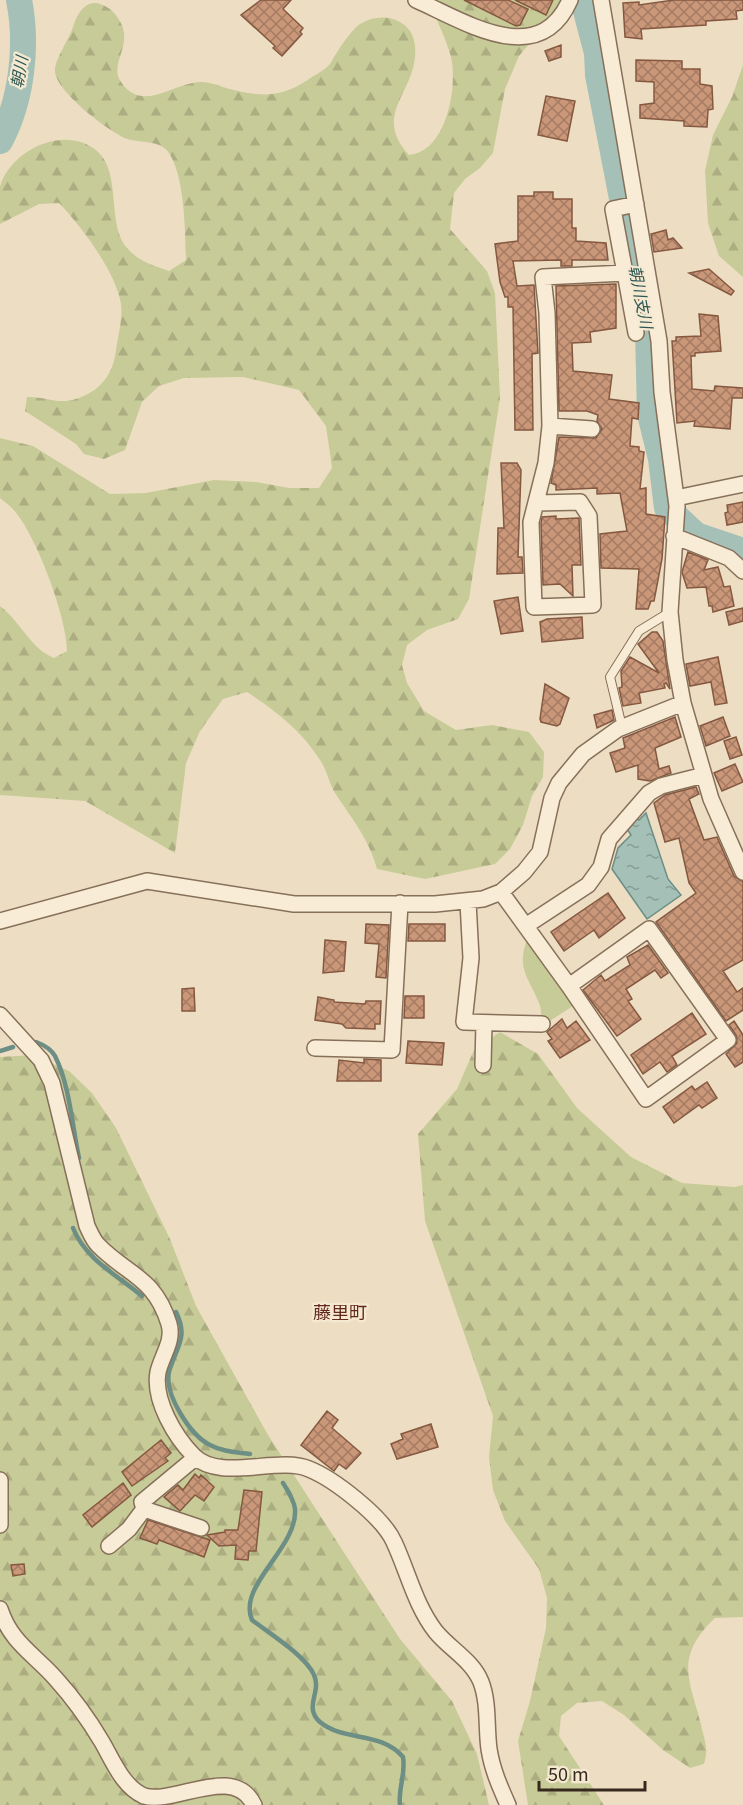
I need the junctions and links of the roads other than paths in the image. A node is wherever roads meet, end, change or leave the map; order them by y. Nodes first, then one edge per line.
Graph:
1 (416, 0) edge
2 (570, 0) edge
3 (601, 0) edge
4 (635, 204) junction
5 (625, 273) junction
6 (636, 333) dead end
7 (550, 426) junction
8 (592, 429) dead end
9 (743, 484) edge
10 (677, 502) junction
11 (537, 503) junction
12 (675, 530) junction
13 (743, 571) edge
14 (670, 612) junction
15 (683, 703) junction
16 (622, 727) junction
17 (704, 775) junction
18 (743, 872) edge
19 (501, 892) junction
20 (468, 902) junction
21 (400, 903) junction
22 (0, 921) edge
23 (527, 925) junction
24 (569, 986) junction
25 (0, 1015) edge
26 (484, 1023) junction
27 (542, 1024) dead end
28 (315, 1048) dead end
29 (483, 1065) dead end
30 (195, 1458) junction
31 (0, 1480) edge
32 (144, 1509) junction
33 (0, 1525) edge
34 (201, 1528) dead end
35 (109, 1546) dead end
36 (0, 1609) edge
37 (254, 1805) edge
38 (508, 1805) edge

1 - 2 street
3 - 4 street
4 - 5 street
4 - 10 street
5 - 6 street
5 - 7 street
7 - 8 street
7 - 11 street
9 - 10 street
10 - 12 street
11 - 11 street
12 - 13 street
12 - 14 street
14 - 15 street
14 - 16 lane
15 - 16 street
15 - 17 street
16 - 19 street
17 - 18 street
17 - 23 street
19 - 20 street
19 - 23 street
20 - 21 street
20 - 26 street
21 - 22 street
21 - 28 street
23 - 24 street
24 - 24 street
25 - 30 street
26 - 27 street
26 - 29 street
30 - 32 street
30 - 38 street
31 - 33 street
32 - 34 street
32 - 35 street
36 - 37 street

